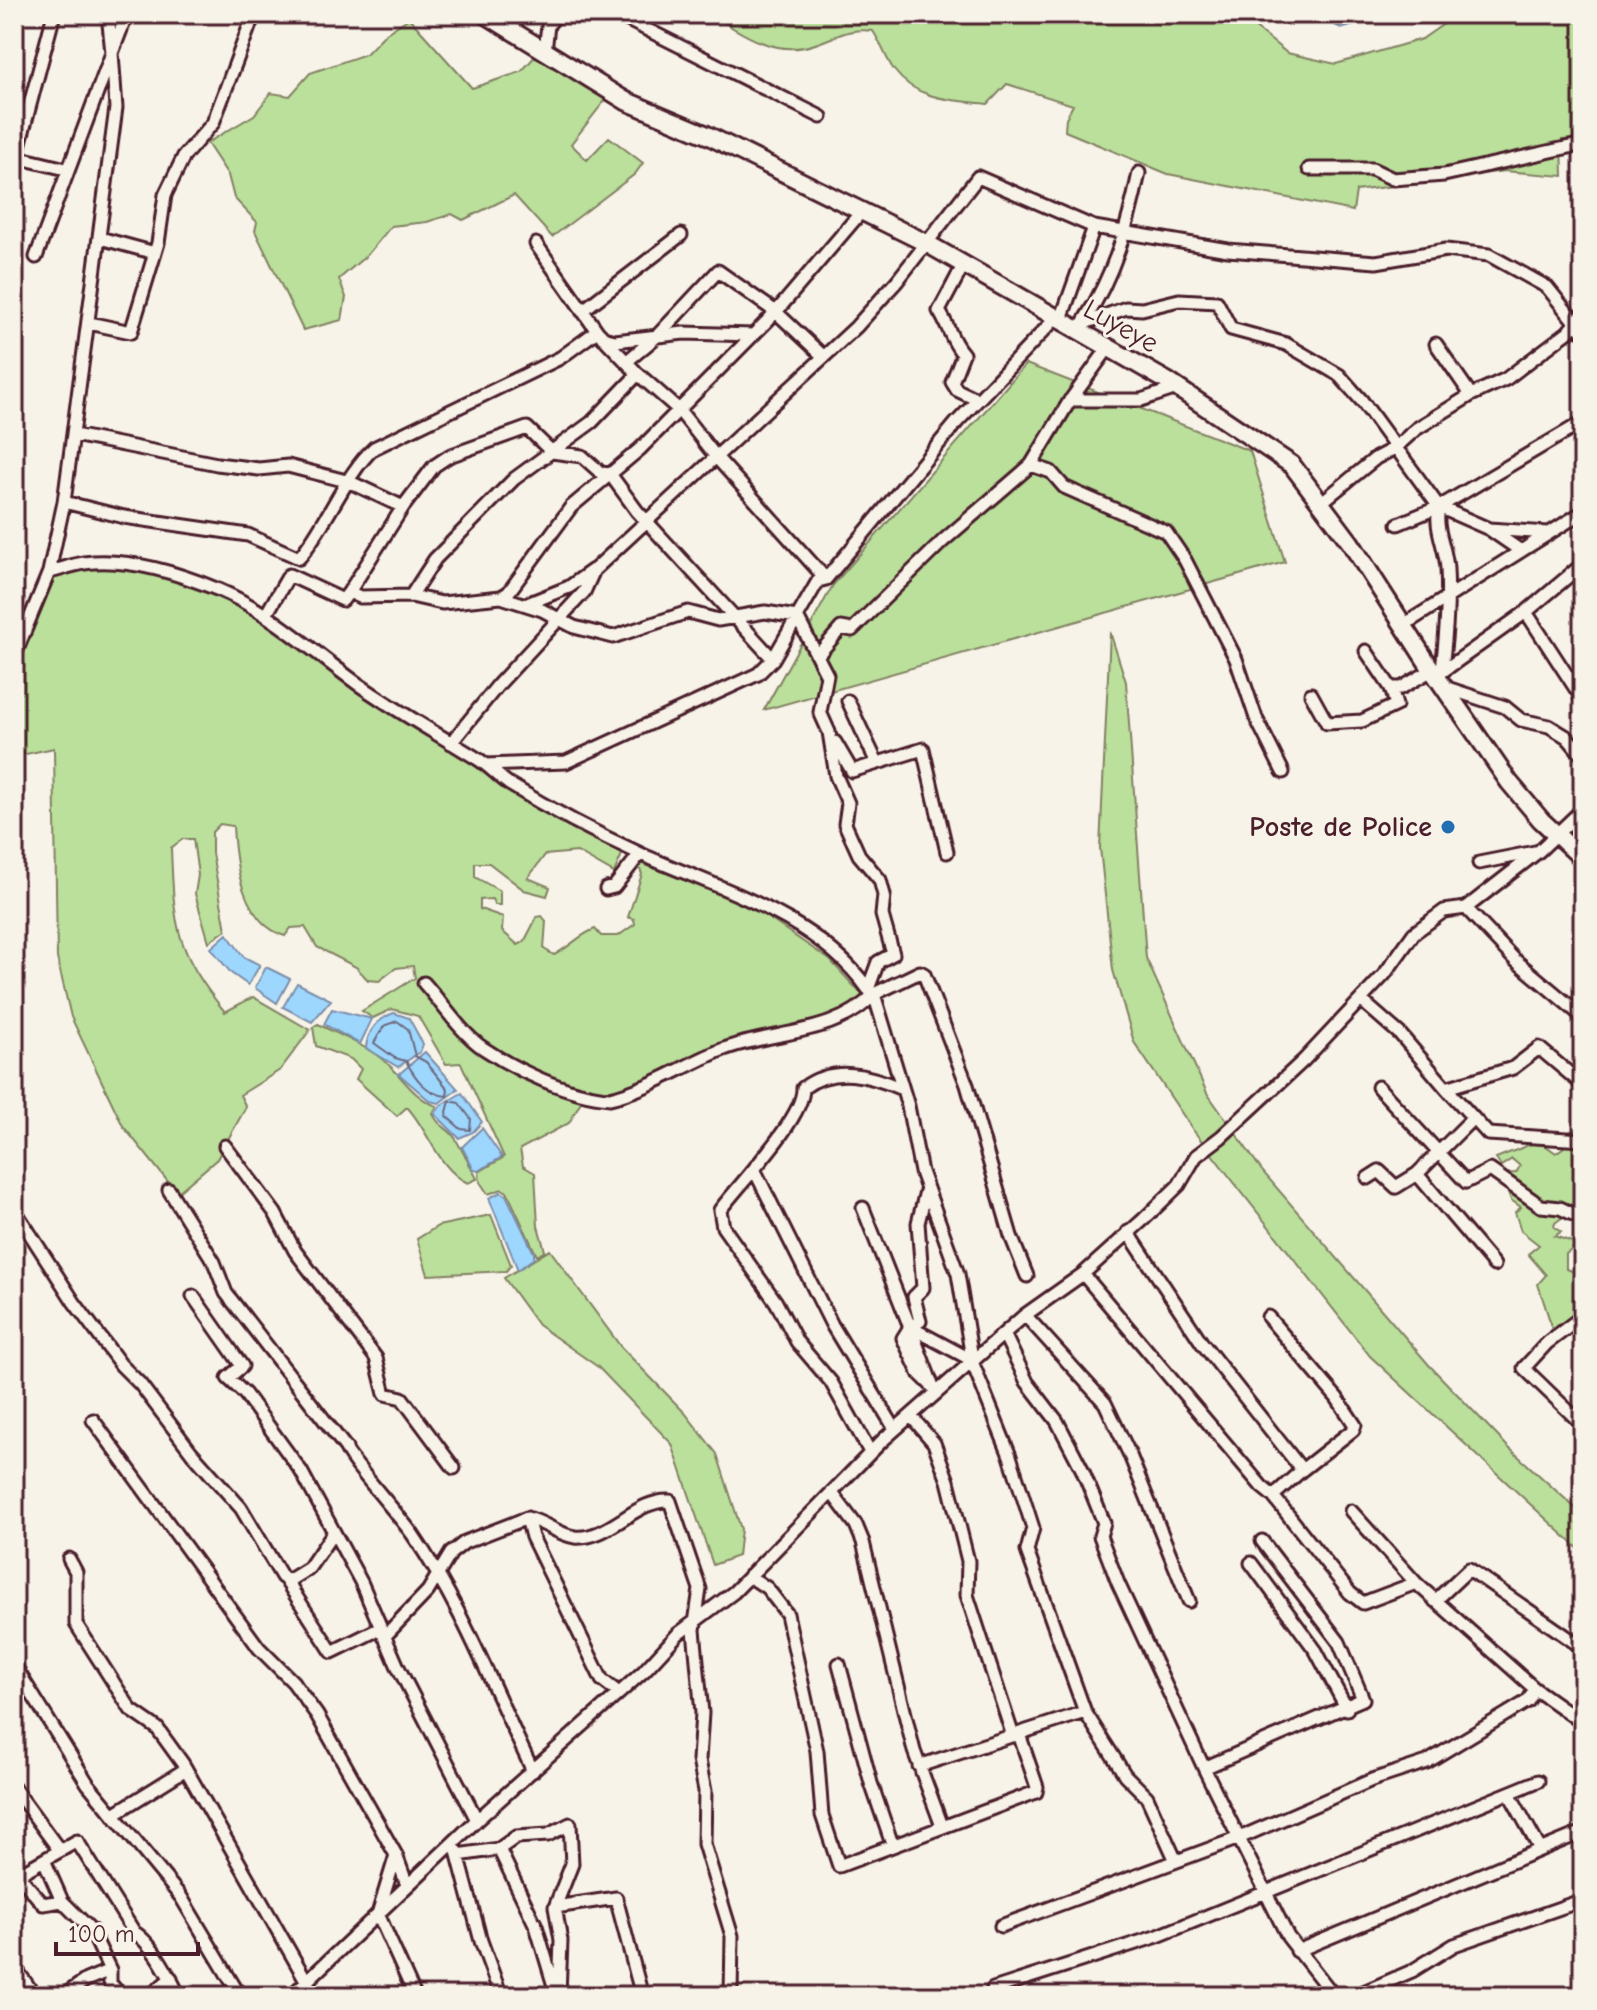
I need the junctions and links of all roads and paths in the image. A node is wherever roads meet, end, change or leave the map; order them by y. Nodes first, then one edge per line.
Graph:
1 (54, 14) edge
2 (108, 14) edge
3 (127, 14) edge
4 (252, 14) edge
5 (485, 14) edge
6 (557, 14) edge
7 (616, 14) edge
8 (545, 51) junction
9 (112, 53) junction
10 (821, 117) dead end
11 (1583, 144) edge
12 (15, 161) edge
13 (66, 169) junction
14 (1309, 169) dead end
15 (1139, 173) dead end
16 (862, 211) junction
17 (1094, 227) junction
18 (1126, 234) junction
19 (681, 235) dead end
20 (100, 238) junction
21 (926, 243) junction
22 (536, 244) dead end
23 (155, 253) junction
24 (36, 257) dead end
25 (964, 264) junction
26 (582, 311) junction
27 (776, 312) junction
28 (1058, 320) junction
29 (89, 323) junction
30 (1581, 323) edge
31 (1079, 328) junction
32 (600, 334) junction
33 (753, 335) junction
34 (656, 337) junction
35 (1436, 344) dead end
36 (1109, 347) junction
37 (824, 357) junction
38 (626, 362) junction
39 (638, 374) junction
40 (1177, 388) junction
41 (1471, 395) junction
42 (978, 400) junction
43 (1070, 400) junction
44 (679, 410) junction
45 (1583, 422) edge
46 (74, 435) junction
47 (1395, 448) junction
48 (552, 452) junction
49 (716, 457) junction
50 (1031, 465) junction
51 (610, 474) junction
52 (350, 482) junction
53 (64, 502) junction
54 (1322, 502) junction
55 (403, 507) junction
56 (1439, 507) junction
57 (1583, 512) edge
58 (648, 521) junction
59 (1398, 524) dead end
60 (1489, 529) junction
61 (1550, 533) junction
62 (1521, 551) junction
63 (299, 558) junction
64 (1583, 564) edge
65 (594, 570) junction
66 (49, 572) junction
67 (289, 575) junction
68 (826, 579) junction
69 (349, 592) junction
70 (411, 596) junction
71 (501, 597) junction
72 (1447, 598) junction
73 (526, 604) junction
74 (1526, 612) junction
75 (267, 613) junction
76 (736, 616) junction
77 (797, 617) junction
78 (558, 619) junction
79 (1405, 624) junction
80 (1366, 651) dead end
81 (818, 655) junction
82 (14, 657) edge
83 (773, 659) junction
84 (1438, 676) junction
85 (1391, 688) junction
86 (1311, 694) dead end
87 (1583, 700) edge
88 (848, 701) dead end
89 (829, 732) junction
90 (451, 743) junction
91 (1583, 756) edge
92 (877, 763) junction
93 (486, 765) junction
94 (1283, 772) dead end
95 (1583, 809) edge
96 (1556, 835) junction
97 (1539, 851) junction
98 (947, 852) dead end
99 (640, 854) junction
100 (1583, 859) edge
101 (1479, 863) dead end
102 (606, 889) dead end
103 (1466, 908) junction
104 (424, 983) dead end
105 (871, 992) junction
106 (1361, 1000) junction
107 (1583, 1017) edge
108 (1583, 1085) edge
109 (1378, 1087) dead end
110 (1446, 1088) junction
111 (902, 1089) junction
112 (1472, 1119) junction
113 (1583, 1140) edge
114 (225, 1146) dead end
115 (1437, 1153) junction
116 (754, 1169) junction
117 (1417, 1174) junction
118 (1368, 1178) dead end
119 (927, 1189) junction
120 (169, 1190) dead end
121 (863, 1208) dead end
122 (14, 1209) edge
123 (1583, 1213) edge
124 (1128, 1232) junction
125 (1494, 1265) dead end
126 (1083, 1274) junction
127 (1027, 1276) dead end
128 (193, 1296) dead end
129 (1025, 1315) junction
130 (1583, 1316) edge
131 (1268, 1317) dead end
132 (910, 1327) junction
133 (1004, 1334) junction
134 (973, 1359) junction
135 (933, 1392) junction
136 (911, 1416) junction
137 (93, 1420) dead end
138 (1583, 1425) edge
139 (895, 1429) junction
140 (870, 1452) junction
141 (454, 1468) dead end
142 (1302, 1470) junction
143 (832, 1493) junction
144 (1273, 1496) junction
145 (1351, 1511) dead end
146 (527, 1518) junction
147 (333, 1533) junction
148 (1262, 1541) dead end
149 (69, 1559) dead end
150 (1251, 1563) dead end
151 (438, 1575) junction
152 (749, 1576) junction
153 (285, 1579) junction
154 (1416, 1583) junction
155 (1189, 1601) dead end
156 (1435, 1601) junction
157 (695, 1623) junction
158 (383, 1633) junction
159 (1583, 1648) edge
160 (839, 1664) dead end
161 (14, 1665) edge
162 (1535, 1689) junction
163 (619, 1693) junction
164 (1347, 1709) junction
165 (1085, 1712) junction
166 (1583, 1723) edge
167 (1016, 1735) junction
168 (919, 1766) junction
169 (1204, 1768) junction
170 (186, 1769) junction
171 (533, 1771) junction
172 (1538, 1781) dead end
173 (14, 1788) edge
174 (1509, 1793) junction
175 (114, 1814) junction
176 (477, 1820) junction
177 (942, 1826) junction
178 (1583, 1832) edge
179 (1239, 1838) junction
180 (892, 1844) junction
181 (456, 1849) junction
182 (499, 1849) junction
183 (1540, 1849) junction
184 (60, 1851) junction
185 (396, 1855) junction
186 (44, 1860) junction
187 (1176, 1861) junction
188 (15, 1874) edge
189 (407, 1885) junction
190 (1266, 1893) junction
191 (1583, 1900) edge
192 (62, 1901) junction
193 (555, 1907) junction
194 (378, 1914) junction
195 (1001, 1926) dead end
196 (1297, 1951) junction
197 (14, 1966) edge
198 (110, 1970) junction
199 (171, 1978) junction
200 (307, 1981) junction
201 (993, 1989) dead end
202 (35, 1996) edge
203 (63, 1996) edge
204 (121, 1996) edge
205 (150, 1996) edge
206 (179, 1996) edge
207 (240, 1996) edge
208 (291, 1996) edge
209 (315, 1996) edge
210 (415, 1996) edge
211 (501, 1996) edge
212 (558, 1996) edge
213 (642, 1996) edge
214 (731, 1996) edge
215 (1334, 1996) edge
216 (1354, 1996) edge

1 - 12 street
2 - 9 street
3 - 9 street
4 - 23 street
5 - 8 street, Luyeye
6 - 8 street
7 - 10 street
8 - 16 street, Luyeye
9 - 13 street
9 - 20 street
11 - 14 street
12 - 13 street
13 - 24 street
15 - 18 street
16 - 21 street, Luyeye
16 - 27 street
17 - 18 street
17 - 21 street
17 - 28 street
18 - 30 street
18 - 31 street
19 - 26 street
20 - 23 street
20 - 29 street
21 - 25 street, Luyeye
21 - 37 street
22 - 26 street
23 - 29 street
25 - 28 street, Luyeye
25 - 42 street
26 - 32 street
27 - 33 street
27 - 34 street
27 - 37 street
28 - 31 street, Luyeye
28 - 42 street
29 - 46 street
30 - 41 street
31 - 36 street, Luyeye
31 - 47 street
32 - 34 street
32 - 38 street
32 - 52 street
33 - 34 street
33 - 44 street
34 - 38 street
35 - 41 street
36 - 40 street, Luyeye
36 - 43 street
37 - 49 street
38 - 39 street
39 - 44 street
39 - 48 street
40 - 43 street
40 - 54 street, Luyeye
41 - 47 street
42 - 68 street
43 - 50 street
44 - 49 street
44 - 51 street
45 - 56 street
46 - 52 street
46 - 53 street
47 - 54 street
47 - 56 street
48 - 51 street
48 - 55 street
48 - 70 street
49 - 58 street
49 - 68 street
50 - 81 street
50 - 94 street
51 - 58 street
51 - 71 street
52 - 55 street
52 - 63 street
53 - 63 street
53 - 66 street
54 - 79 street, Luyeye
55 - 69 street
56 - 59 street
56 - 60 street
56 - 72 street
57 - 61 street
58 - 65 street
58 - 76 street
60 - 61 street
60 - 62 street
61 - 62 street
62 - 72 street
63 - 67 street
64 - 74 street
65 - 73 street
65 - 78 street
66 - 75 street
66 - 82 street
67 - 69 street
67 - 75 street
68 - 77 street
69 - 70 street
70 - 71 street
71 - 73 street
72 - 79 street
72 - 84 street
73 - 78 street
74 - 84 street
74 - 87 street
75 - 90 street
76 - 77 street
76 - 78 street
76 - 83 street
77 - 81 street
77 - 83 street
78 - 90 street
79 - 84 street, Luyeye
80 - 85 street
81 - 89 street
83 - 93 street
84 - 85 street
84 - 91 street
84 - 96 street, Luyeye
85 - 86 street
88 - 92 street
89 - 92 street
89 - 105 street
90 - 93 street
92 - 98 street
93 - 99 street
95 - 96 street
96 - 97 street
96 - 100 street, Luyeye
97 - 101 street
97 - 103 street
99 - 102 street
99 - 105 street
103 - 106 street
103 - 107 street
104 - 105 street
105 - 111 street
105 - 127 street
106 - 110 street
106 - 124 street
108 - 110 street
109 - 115 street
110 - 112 street
111 - 116 street
111 - 119 street
112 - 113 street
112 - 115 street
114 - 141 street
115 - 117 street
115 - 123 street
116 - 139 street
116 - 140 street
117 - 118 street
117 - 125 street
119 - 132 street
119 - 134 street
120 - 151 street
121 - 132 street
122 - 153 street
124 - 126 street
124 - 142 street
126 - 129 street
126 - 144 street
128 - 147 street
129 - 133 street
129 - 155 street
130 - 138 street
131 - 142 street
132 - 134 street
132 - 135 street
133 - 134 street
133 - 169 street
134 - 135 street
134 - 165 street
135 - 136 street
136 - 139 street
136 - 167 street
137 - 185 street
139 - 140 street
140 - 143 street
142 - 144 street
143 - 152 street
143 - 168 street
144 - 154 street
145 - 154 street
146 - 151 street
146 - 157 street
146 - 163 street
147 - 153 street
147 - 158 street
148 - 164 street
149 - 170 street
150 - 164 street
151 - 158 street
151 - 171 street
152 - 157 street
152 - 180 street
153 - 158 street
154 - 156 street
156 - 159 street
156 - 162 street
157 - 163 street
157 - 214 street
158 - 176 street
160 - 180 street
161 - 175 street
162 - 166 street
162 - 179 street
163 - 171 street
164 - 169 street
165 - 167 street
165 - 187 street
167 - 168 street
167 - 177 street
168 - 177 street
169 - 179 street
170 - 175 street
170 - 200 street
171 - 176 street
172 - 174 street
173 - 184 street
174 - 183 street
174 - 190 street
175 - 207 street
176 - 181 street
177 - 180 street
178 - 183 street
179 - 187 street
179 - 190 street
181 - 182 street
181 - 189 street
181 - 211 street
182 - 193 street
182 - 212 street
183 - 196 street
184 - 186 street
184 - 199 street
185 - 189 street
185 - 194 street
186 - 188 street
186 - 192 street
187 - 195 street
188 - 192 street
189 - 194 street
190 - 196 street
190 - 201 street
191 - 216 street
192 - 198 street
193 - 212 street
193 - 213 street
194 - 200 street
194 - 210 street
196 - 215 street
197 - 202 street
198 - 203 street
198 - 204 street
199 - 205 street
199 - 206 street
200 - 208 street
200 - 209 street

